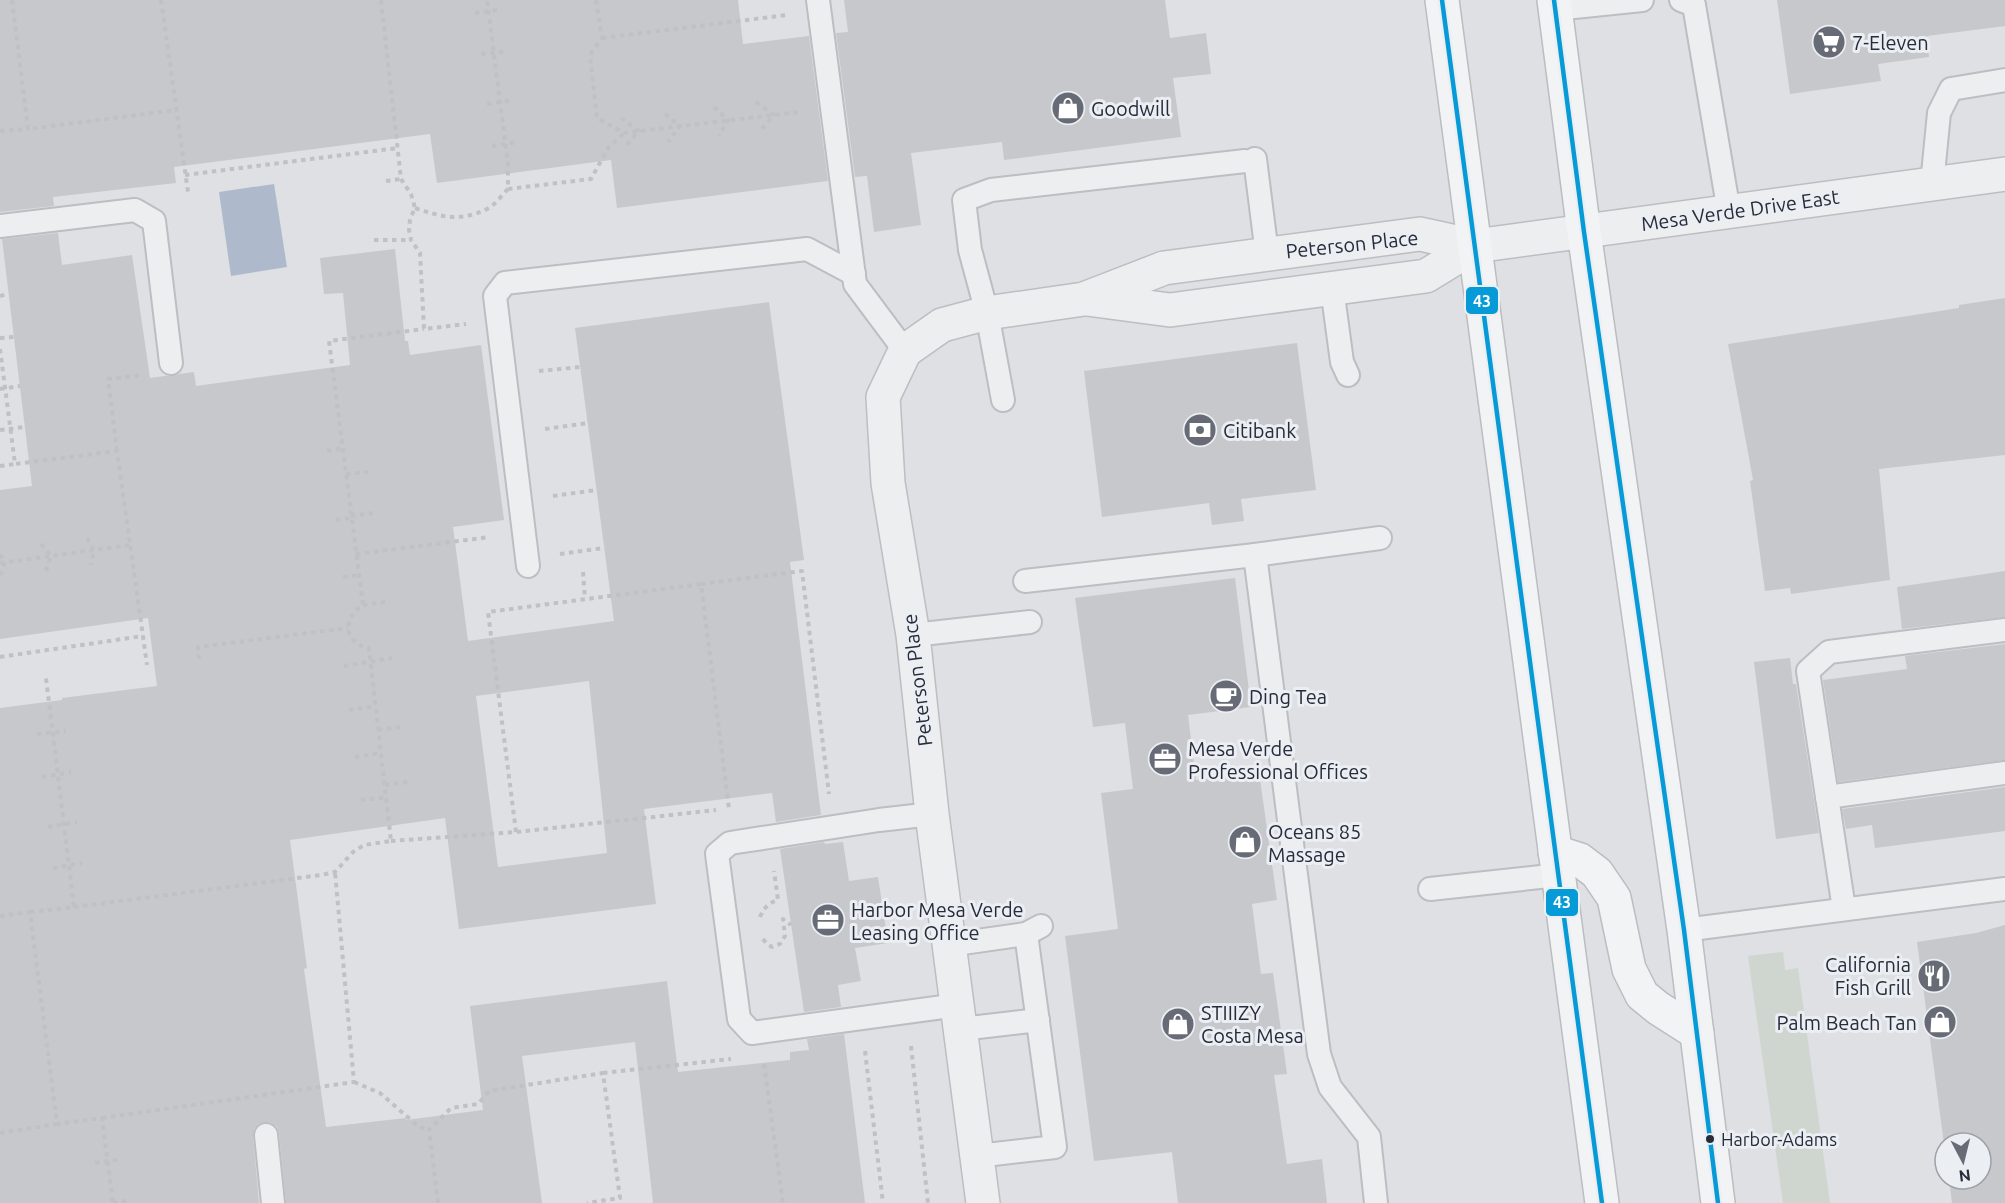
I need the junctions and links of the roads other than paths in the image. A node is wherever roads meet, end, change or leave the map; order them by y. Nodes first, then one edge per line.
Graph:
1 (818, 0) edge
2 (1442, 0) edge
3 (1642, 0) edge
4 (1681, 0) edge
5 (1554, 5) edge
6 (2005, 80) edge
7 (2005, 174) edge
8 (1932, 184) junction
9 (1729, 212) junction
10 (0, 226) edge
11 (1584, 232) junction
12 (1475, 246) junction
13 (1267, 254) junction
14 (854, 274) junction
15 (1332, 288) junction
16 (1084, 299) junction
17 (987, 313) junction
18 (905, 351) junction
19 (171, 363) road end
20 (1348, 375) dead end
21 (1003, 400) dead end
22 (1380, 538) dead end
23 (1256, 555) junction
24 (528, 566) dead end
25 (1025, 581) dead end
26 (1030, 622) dead end
27 (2005, 630) edge
28 (913, 635) junction
29 (2005, 773) edge
30 (1827, 797) junction
31 (932, 814) junction
32 (1557, 863) junction
33 (1430, 889) dead end
34 (2005, 889) edge
35 (1844, 909) junction
36 (1684, 930) junction
37 (949, 945) junction
38 (959, 1017) junction
39 (1038, 1020) junction
40 (1697, 1033) junction
41 (266, 1135) dead end
42 (977, 1156) junction
43 (273, 1203) edge
44 (983, 1203) edge
45 (1376, 1203) edge
46 (1602, 1203) edge
47 (1718, 1203) edge

1 - 14 lane
2 - 12 main road
3 - 5 lane
4 - 9 lane
5 - 11 main road
6 - 8 lane
7 - 8 street, Mesa Verde Drive East
8 - 9 street, Mesa Verde Drive East
9 - 11 street, Mesa Verde Drive East
10 - 19 lane
11 - 12 street, Mesa Verde Drive East
11 - 36 main road
12 - 13 street, Peterson Place
12 - 15 street, Peterson Place
12 - 32 main road
13 - 16 street, Peterson Place
13 - 17 lane
14 - 18 lane
14 - 24 lane
15 - 16 street, Peterson Place
15 - 20 lane
16 - 17 street, Peterson Place
17 - 18 street, Peterson Place
17 - 21 lane
18 - 28 street, Peterson Place
22 - 23 lane
23 - 25 lane
23 - 45 lane
26 - 28 lane
27 - 30 lane
28 - 31 street, Peterson Place
29 - 30 lane
30 - 35 lane
31 - 37 street, Peterson Place
31 - 38 lane
32 - 33 lane
32 - 40 main road
32 - 46 main road
34 - 35 lane
35 - 36 lane
36 - 40 main road
37 - 38 street, Peterson Place
37 - 39 lane
38 - 39 lane
38 - 42 street, Peterson Place
39 - 42 lane
40 - 47 main road
41 - 43 lane
42 - 44 street, Peterson Place

